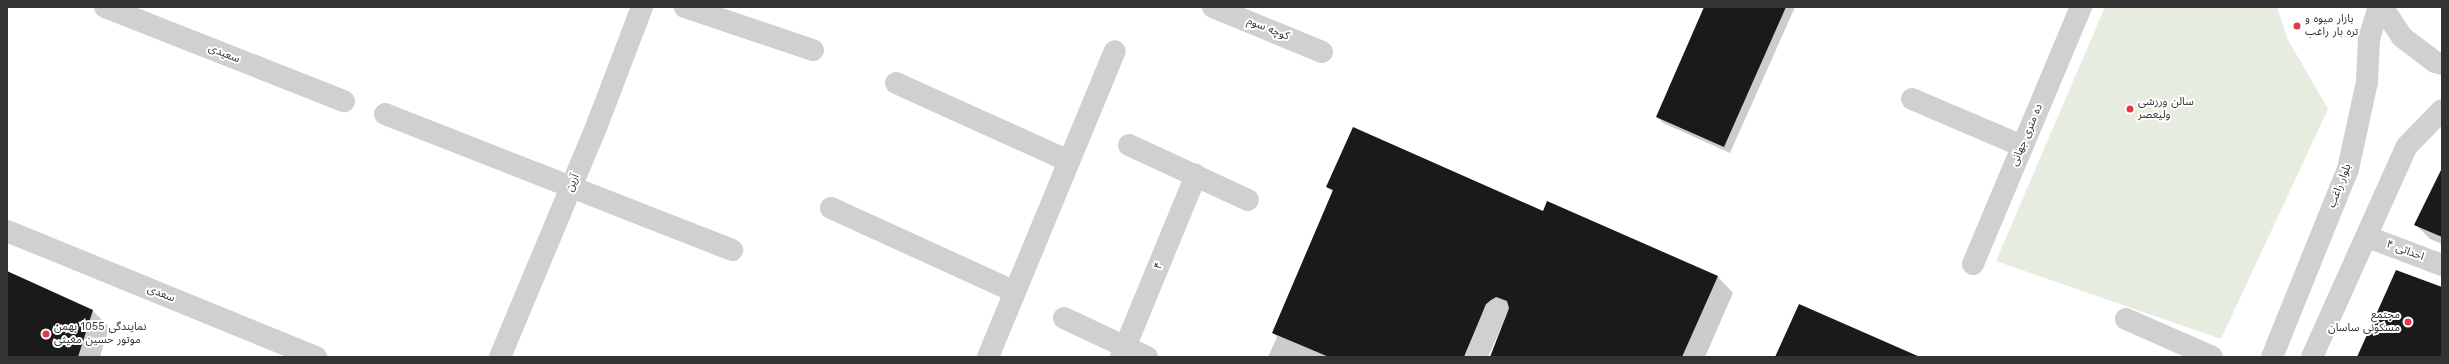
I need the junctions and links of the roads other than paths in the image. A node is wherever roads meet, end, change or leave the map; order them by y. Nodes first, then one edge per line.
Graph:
1 (105, 7) edge
2 (642, 7) edge
3 (685, 7) edge
4 (1213, 7) edge
5 (2081, 7) edge
6 (2380, 7) edge
7 (813, 50) dead end
8 (1115, 51) dead end
9 (1322, 52) dead end
10 (2442, 64) edge
11 (896, 83) dead end
12 (1912, 99) dead end
13 (344, 101) dead end
14 (2442, 110) edge
15 (384, 114) dead end
16 (1129, 145) dead end
17 (2022, 146) junction
18 (1069, 162) junction
19 (1196, 175) junction
20 (571, 186) junction
21 (1248, 200) dead end
22 (831, 208) dead end
23 (7, 231) edge
24 (2368, 237) junction
25 (732, 250) dead end
26 (1973, 264) dead end
27 (2442, 265) edge
28 (1015, 292) junction
29 (1497, 309) dead end
30 (1064, 318) dead end
31 (2126, 320) dead end
32 (1123, 352) edge
33 (316, 357) edge
34 (500, 357) edge
35 (988, 357) edge
36 (1147, 357) edge
37 (1476, 357) edge
38 (2212, 357) edge
39 (2272, 357) edge
40 (2312, 357) edge

1 - 13 street, سعیدی
2 - 20 street, آرین
3 - 7 street
4 - 9 street, کوچه سوم
5 - 17 street, ده متری جهانی
6 - 10 street
6 - 39 street, بلوار راغب
8 - 18 street
11 - 18 street
12 - 17 street
14 - 24 street
15 - 20 street
16 - 19 street
17 - 26 street, ده متری جهانی
18 - 28 street
19 - 21 street
19 - 32 street, ۴
20 - 25 street
20 - 34 street, آرین
22 - 28 street
23 - 33 street, سعدی
24 - 27 street, احداثی ۴
24 - 40 street
28 - 35 street
29 - 37 street
30 - 32 street
31 - 38 street
32 - 36 street

